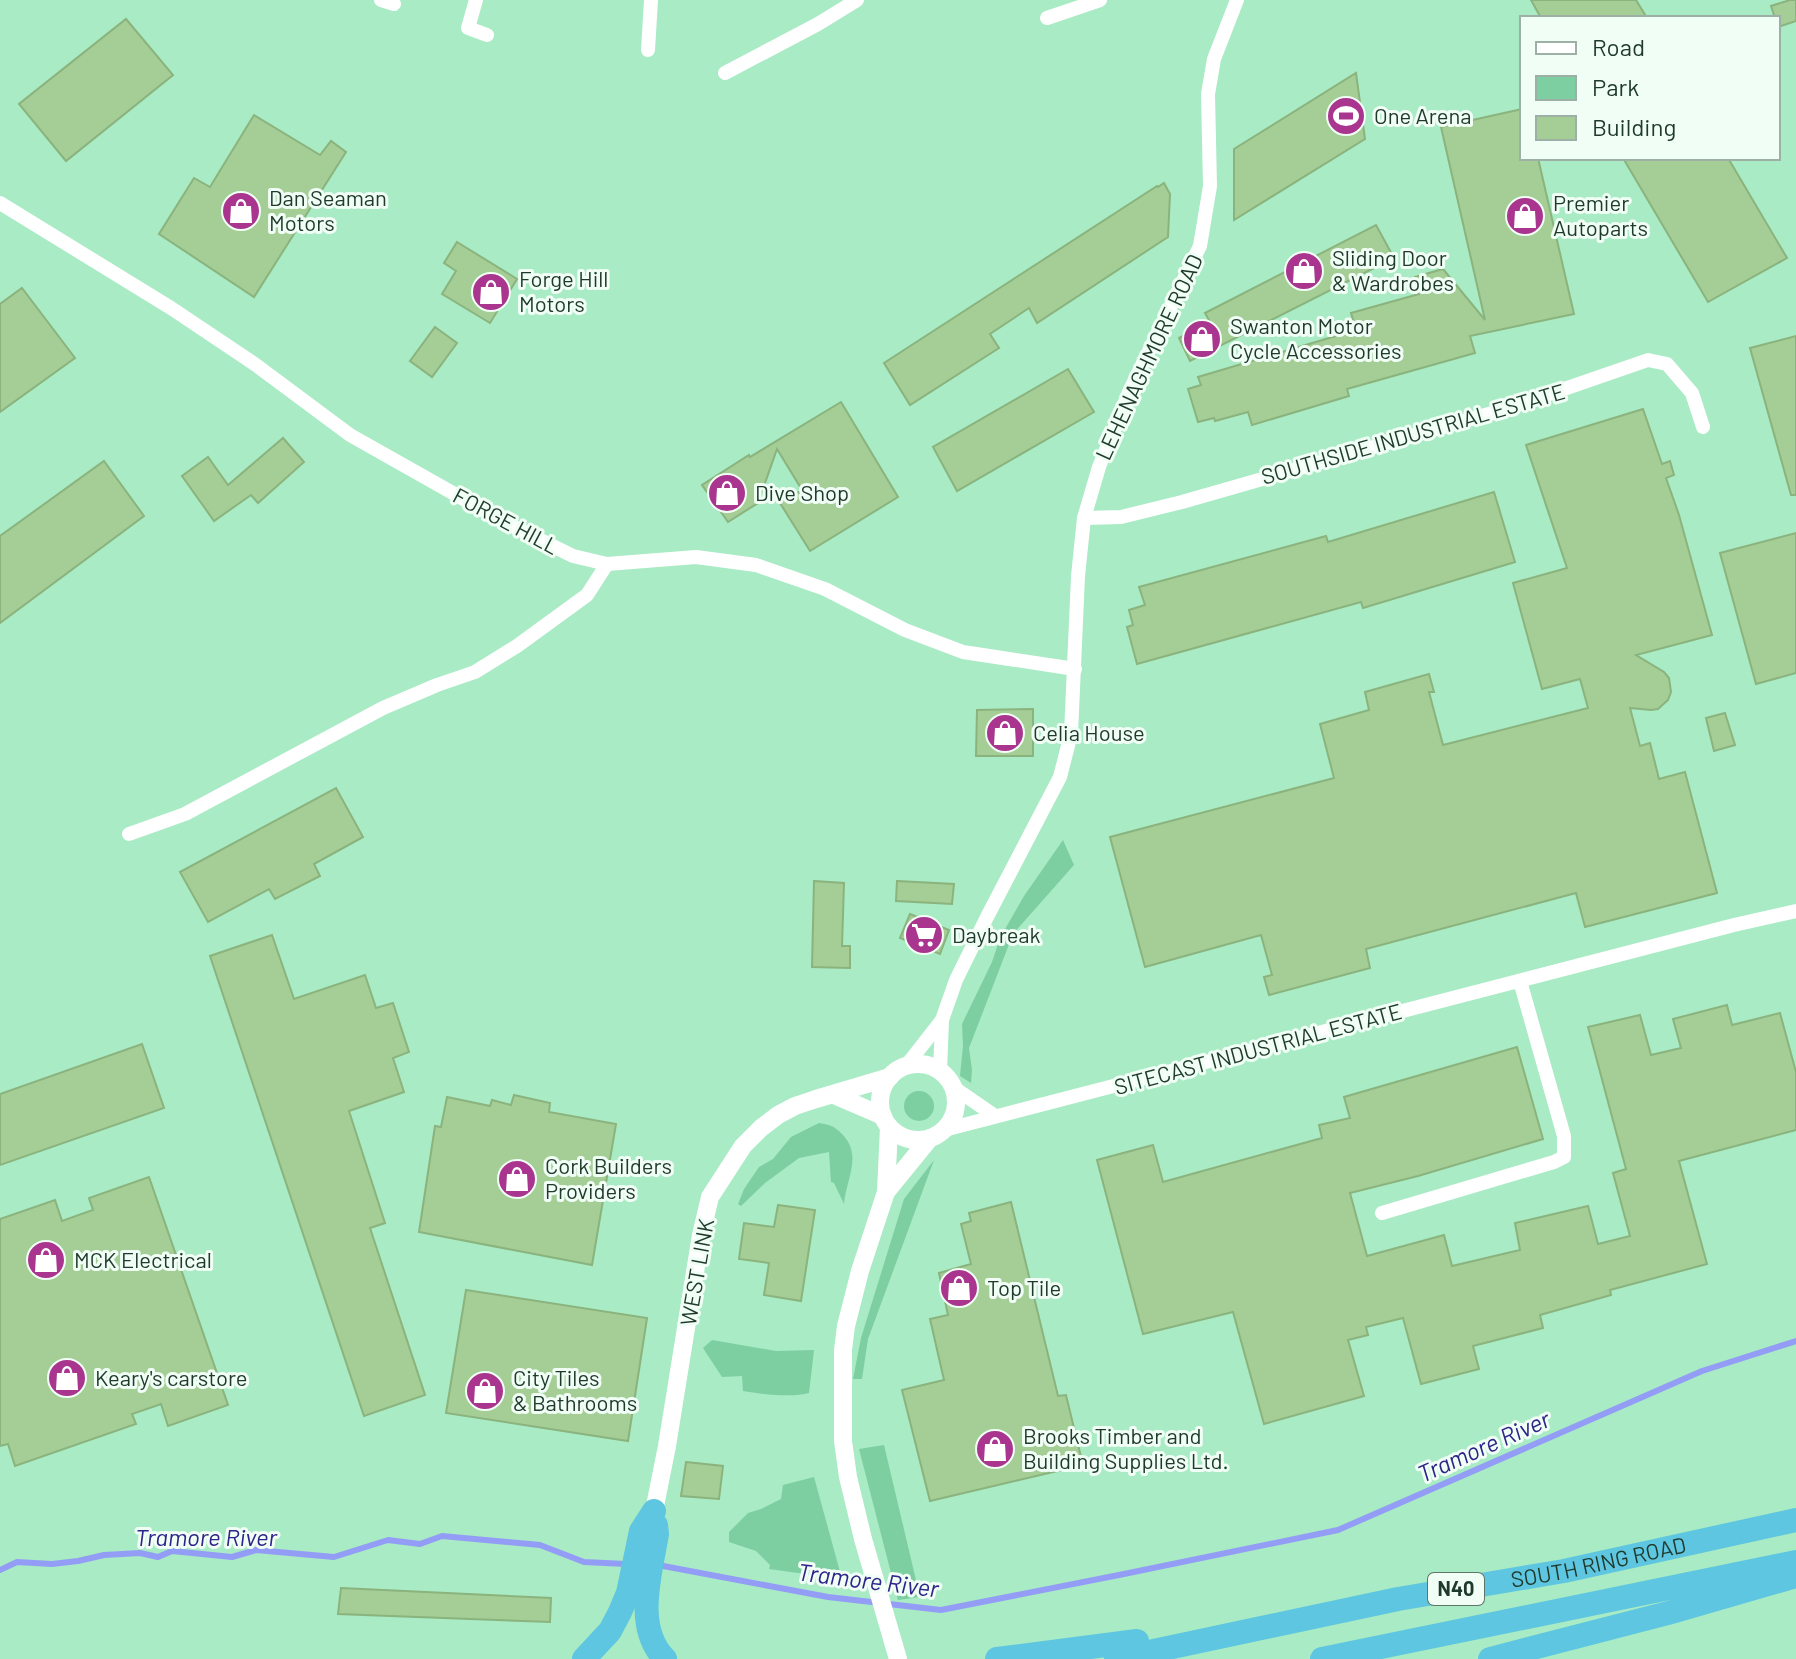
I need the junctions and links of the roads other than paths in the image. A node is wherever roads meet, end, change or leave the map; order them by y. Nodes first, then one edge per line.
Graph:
1 (476, 0) edge
2 (651, 0) edge
3 (856, 0) edge
4 (1100, 0) edge
5 (1237, 0) edge
6 (1047, 18) dead end
7 (487, 35) dead end
8 (648, 50) dead end
9 (725, 73) dead end
10 (0, 203) edge
11 (1703, 427) dead end
12 (1084, 518) junction
13 (607, 564) junction
14 (1075, 669) junction
15 (129, 834) dead end
16 (1796, 911) edge
17 (1520, 981) junction
18 (942, 1020) junction
19 (906, 1066) junction
20 (940, 1071) junction
21 (890, 1077) junction
22 (953, 1087) junction
23 (834, 1095) junction
24 (995, 1116) junction
25 (886, 1122) junction
26 (937, 1134) junction
27 (886, 1192) junction
28 (1382, 1213) dead end
29 (654, 1511) junction
30 (1796, 1520) edge
31 (1796, 1562) edge
32 (1796, 1576) edge
33 (1274, 1624) junction
34 (584, 1659) edge
35 (665, 1659) edge
36 (898, 1659) edge
37 (997, 1659) edge
38 (1116, 1659) edge
39 (1322, 1659) edge
40 (1490, 1659) edge

1 - 7 street
2 - 8 street
3 - 9 street
4 - 6 street
5 - 12 street, LEHENAGHMORE ROAD
10 - 13 street, FORGE HILL
11 - 12 street, SOUTHSIDE INDUSTRIAL ESTATE
12 - 14 street, LEHENAGHMORE ROAD
13 - 14 street, FORGE HILL
13 - 15 street
14 - 18 street, LEHENAGHMORE ROAD
16 - 17 street, SITECAST INDUSTRIAL ESTATE
17 - 24 street, SITECAST INDUSTRIAL ESTATE
17 - 28 street
18 - 19 street
18 - 20 street
19 - 20 street
19 - 21 street
20 - 22 street
21 - 23 street, WEST LINK
21 - 25 street
22 - 24 street
22 - 26 street
23 - 25 street
23 - 29 street, WEST LINK
24 - 26 street, SITECAST INDUSTRIAL ESTATE
25 - 26 street
25 - 27 street
26 - 27 street
27 - 36 street
29 - 34 highway
29 - 35 highway
30 - 33 highway, SOUTH RING ROAD / N40
31 - 39 highway, SOUTH RING ROAD / N40
32 - 40 highway
33 - 37 highway
33 - 38 highway, SOUTH RING ROAD / N40

